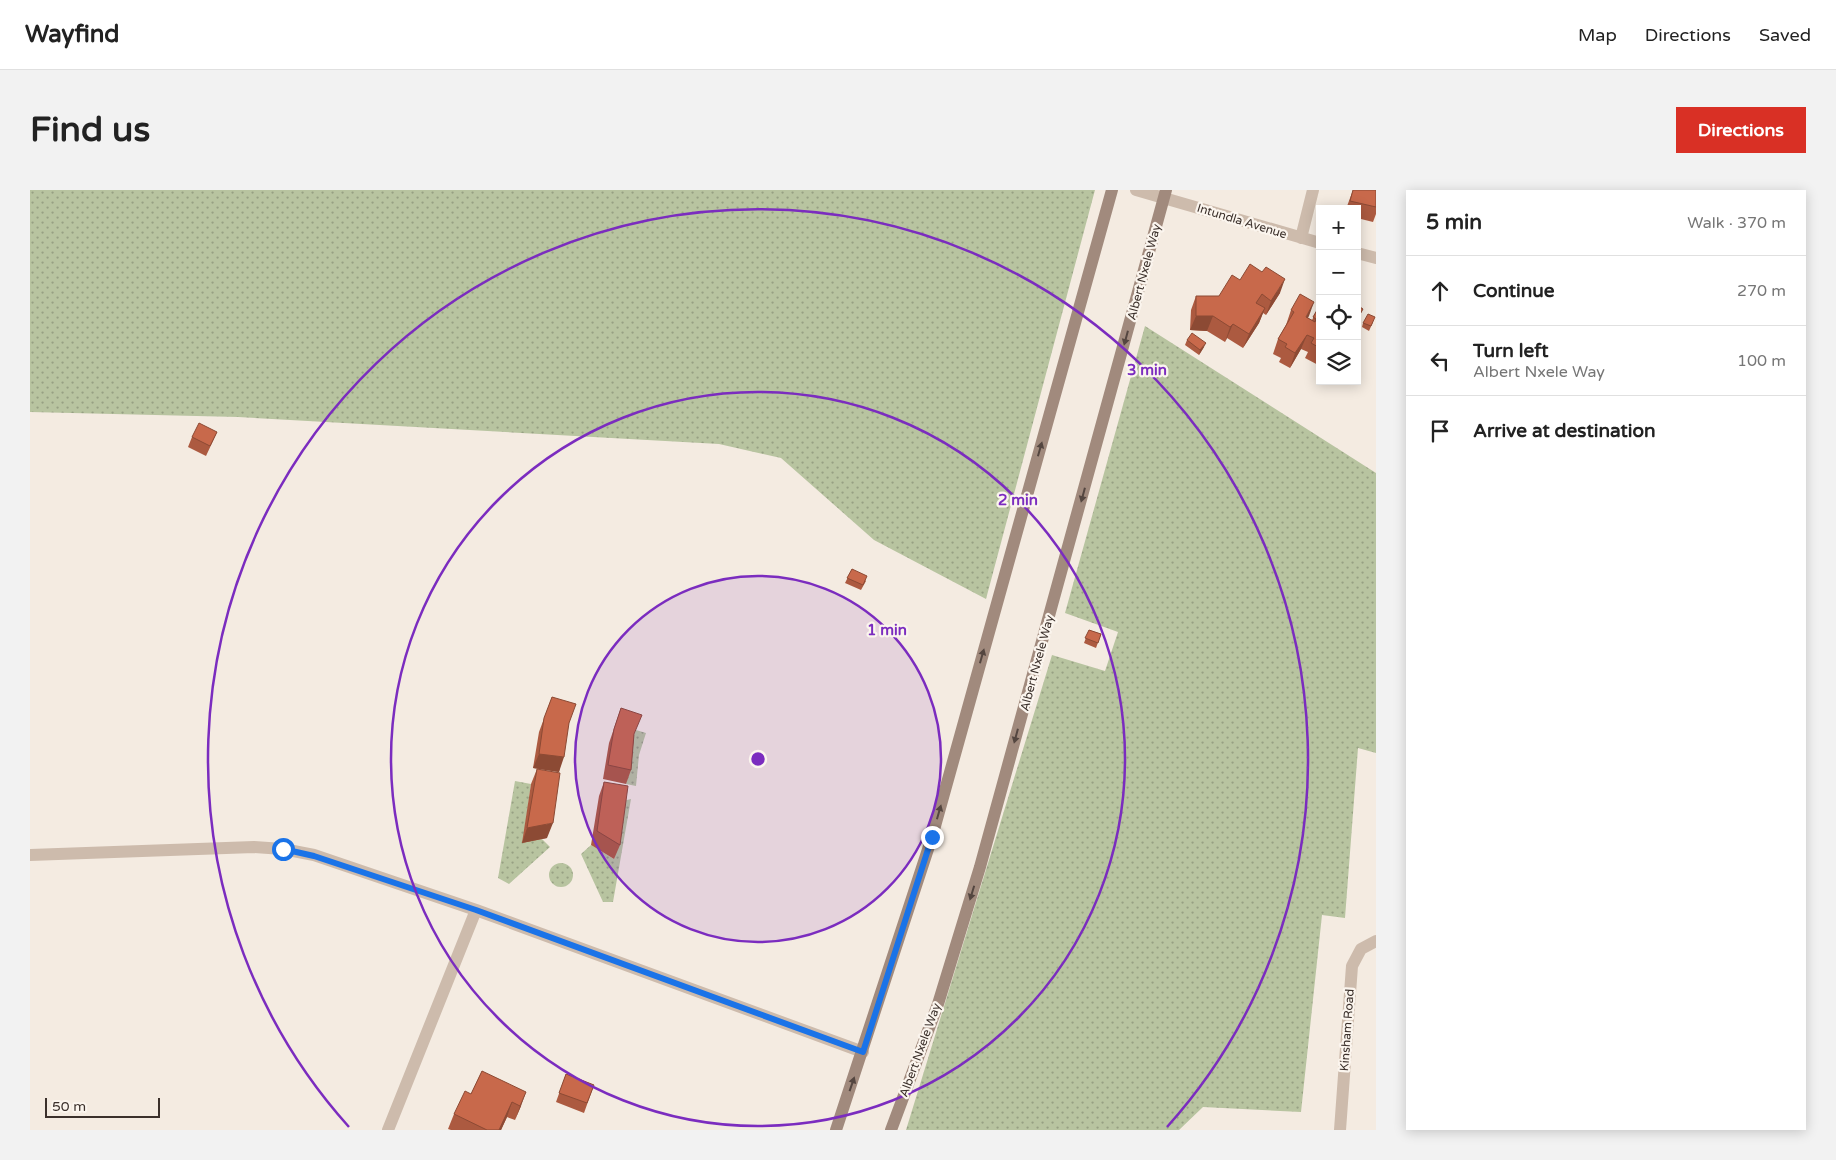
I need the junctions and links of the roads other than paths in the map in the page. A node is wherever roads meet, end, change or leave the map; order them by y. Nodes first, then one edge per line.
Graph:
1 (1112, 190) edge
2 (1136, 190) edge
3 (1313, 190) edge
4 (1165, 194) edge
5 (1301, 238) junction
6 (1316, 242) edge
7 (1361, 254) edge
8 (1376, 258) edge
9 (30, 855) edge
10 (476, 910) junction
11 (1376, 941) edge
12 (863, 1052) junction
13 (388, 1130) edge
14 (836, 1130) edge
15 (891, 1130) edge
16 (1340, 1130) edge

12 -> 1 main road
2 - 4 street, Intundla Avenue
3 - 5 street
4 - 5 street, Intundla Avenue
4 -> 15 main road, Albert Nxele Way
5 - 6 street, Intundla Avenue
7 - 8 street
9 - 10 street
10 - 12 street
10 - 13 street
11 - 16 street, Kinsham Road
14 -> 12 main road

